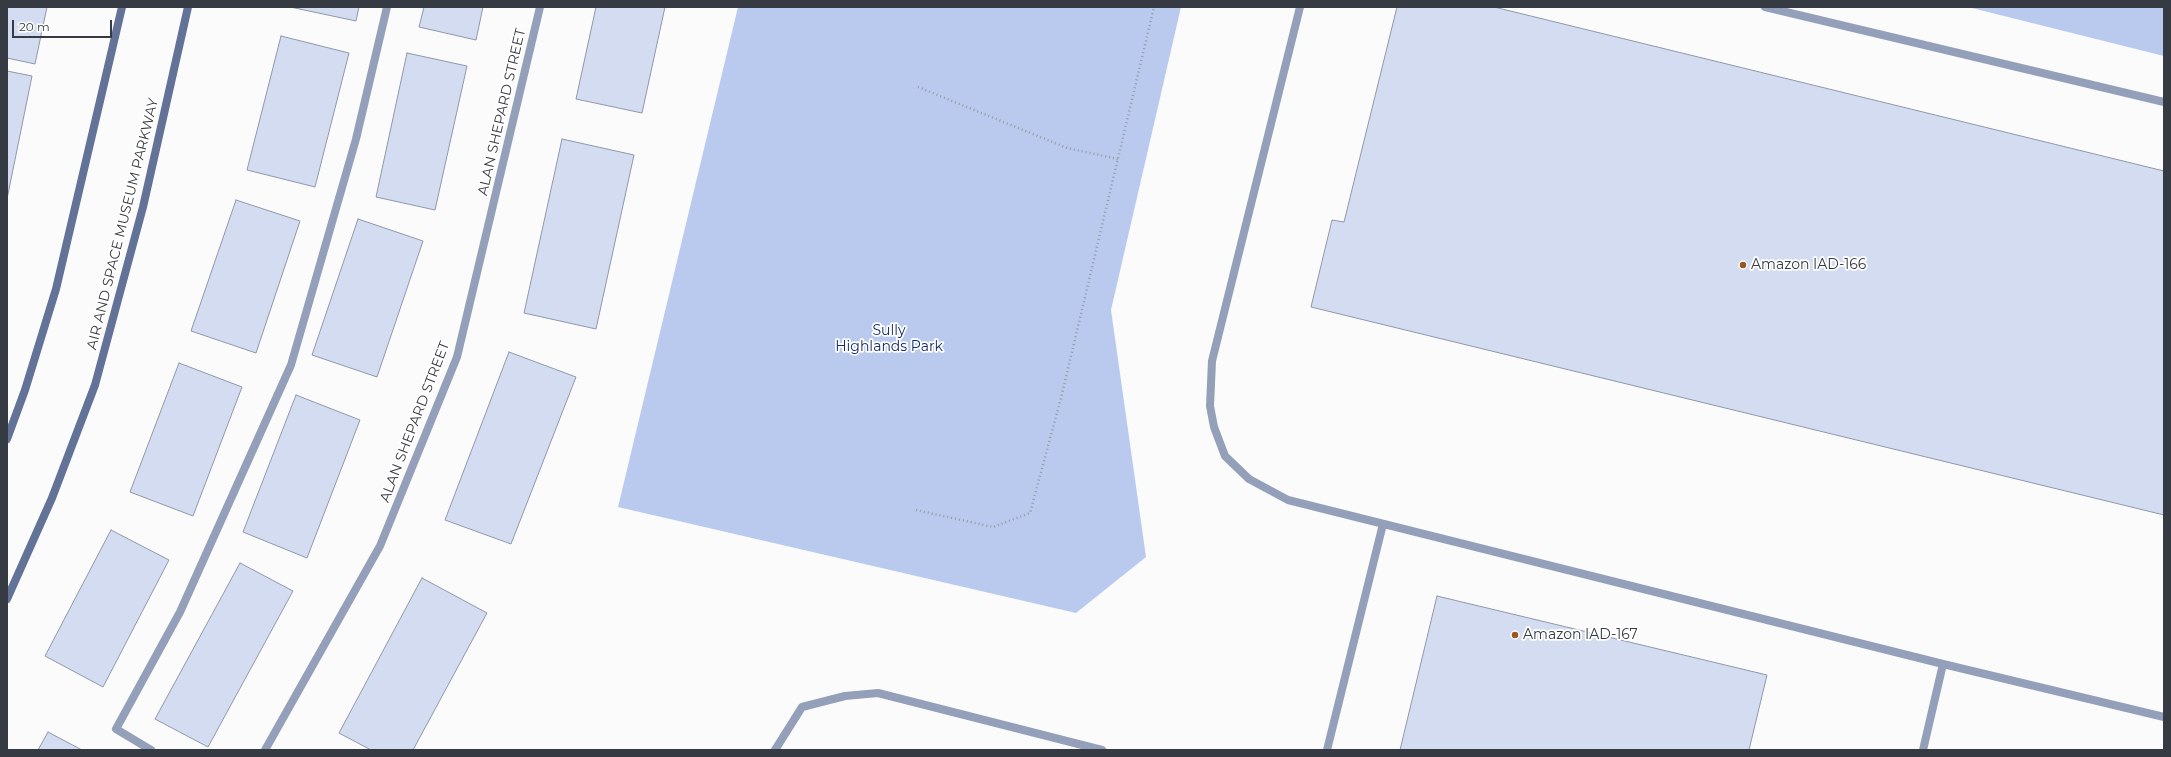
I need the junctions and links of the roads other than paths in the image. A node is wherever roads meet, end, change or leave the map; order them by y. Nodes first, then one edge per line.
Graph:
1 (122, 7) edge
2 (188, 7) edge
3 (386, 7) edge
4 (540, 7) edge
5 (1300, 7) edge
6 (1765, 7) edge
7 (2164, 102) edge
8 (7, 439) edge
9 (1383, 524) junction
10 (7, 599) edge
11 (1943, 664) junction
12 (2164, 718) edge
13 (151, 750) edge
14 (265, 750) edge
15 (775, 750) edge
16 (1102, 750) edge
17 (1326, 750) edge
18 (1923, 750) edge

1 - 8 street
2 - 10 street, AIR AND SPACE MUSEUM PARKWAY
3 - 13 street
4 - 14 street, ALAN SHEPARD STREET
5 - 9 street
6 - 7 street
9 - 11 street
9 - 17 street
11 - 12 street
11 - 18 street
15 - 16 street

